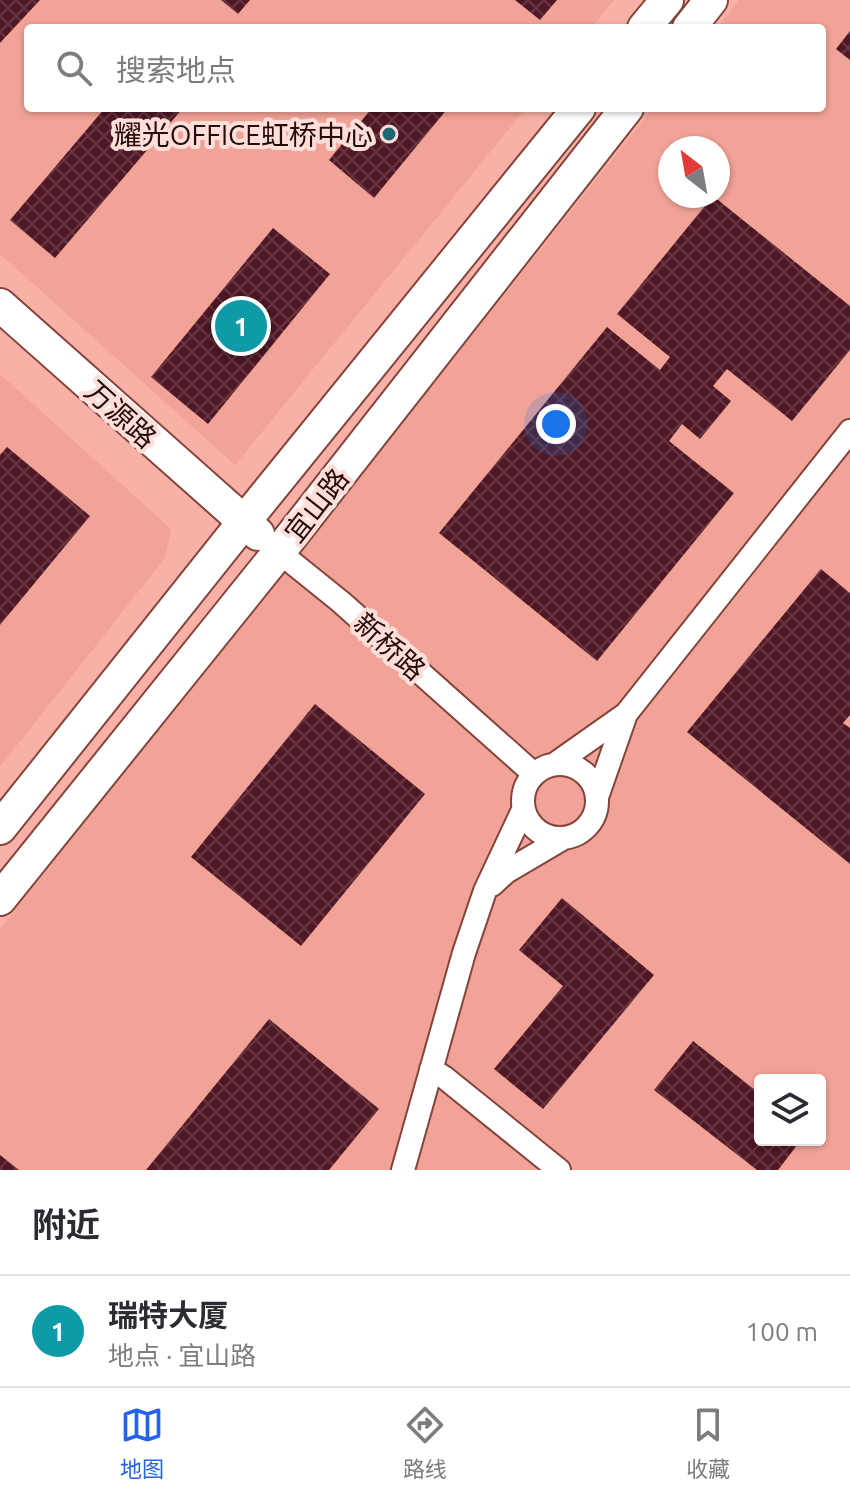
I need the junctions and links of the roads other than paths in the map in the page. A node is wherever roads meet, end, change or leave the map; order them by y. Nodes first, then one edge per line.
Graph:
1 (667, 0) edge
2 (711, 0) edge
3 (647, 24) edge
4 (692, 24) edge
5 (576, 112) edge
6 (624, 112) edge
7 (0, 305) edge
8 (850, 431) edge
9 (243, 523) junction
10 (279, 552) junction
11 (626, 714) junction
12 (555, 764) junction
13 (534, 774) junction
14 (597, 797) junction
15 (523, 810) junction
16 (0, 828) edge
17 (562, 839) junction
18 (485, 891) junction
19 (0, 899) edge
20 (431, 1069) junction
21 (403, 1170) edge
22 (559, 1170) edge

1 - 3 street
2 - 4 street
5 - 9 street, 宜山路
6 - 10 street, 宜山路
7 - 9 street, 万源路
8 - 11 street
9 - 10 street, 新桥路
9 - 16 street, 宜山路
10 - 13 street, 新桥路
10 - 19 street, 宜山路
11 - 12 street
11 - 14 street
12 - 13 street
12 - 14 street
13 - 15 street
14 - 17 street
15 - 17 street
15 - 18 street
17 - 18 street
18 - 20 street
20 - 21 street
20 - 22 street

